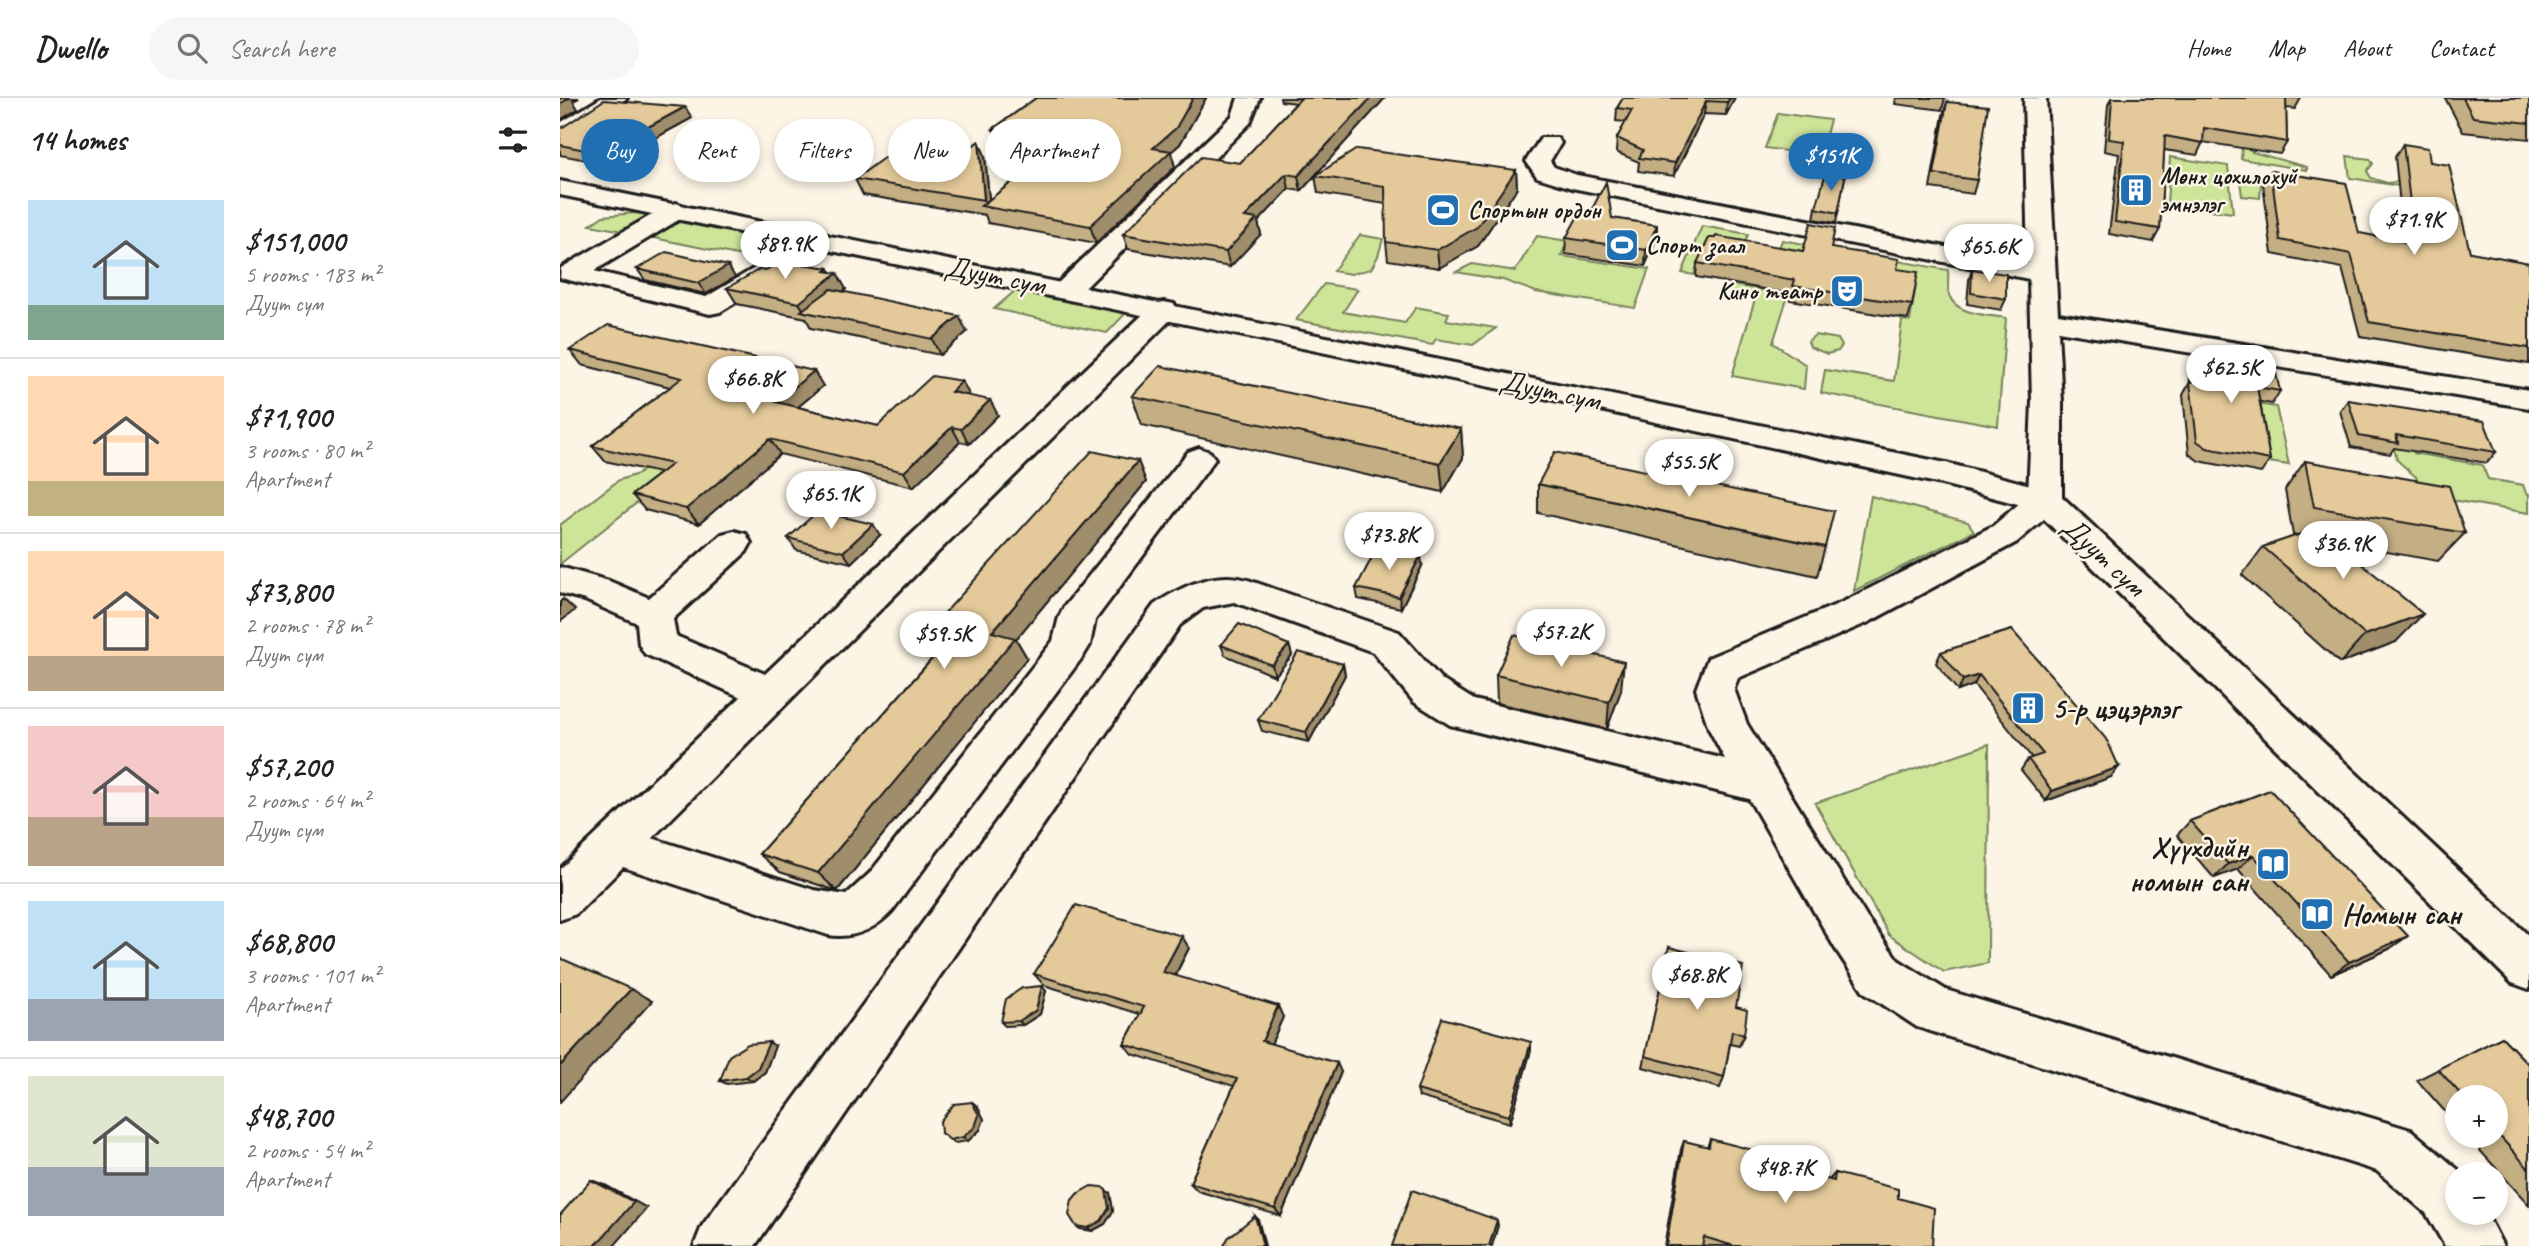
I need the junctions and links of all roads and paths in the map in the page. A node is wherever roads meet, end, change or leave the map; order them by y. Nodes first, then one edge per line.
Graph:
1 (616, 98) edge
2 (1249, 98) edge
3 (2035, 98) edge
4 (560, 133) edge
5 (1549, 143) dead end
6 (560, 188) edge
7 (676, 211) junction
8 (819, 240) junction
9 (2040, 272) junction
10 (566, 273) edge
11 (1068, 289) junction
12 (1164, 310) junction
13 (2042, 320) junction
14 (2529, 399) edge
15 (1199, 459) dead end
16 (2045, 500) junction
17 (734, 542) dead end
18 (560, 580) edge
19 (654, 615) junction
20 (771, 693) junction
21 (1762, 785) junction
22 (616, 845) junction
23 (560, 899) edge
24 (2529, 967) edge
25 (722, 1246) edge
26 (2475, 1246) edge

1 - 4 street
2 - 11 street
3 - 9 street
5 - 9 street
6 - 7 street, Дуут сум
7 - 8 street, Дуут сум
7 - 10 street
8 - 10 street
8 - 11 street, Дуут сум
9 - 13 street
11 - 12 street, Дуут сум
12 - 16 street, Дуут сум
12 - 20 street
13 - 14 street
13 - 16 street
15 - 22 street
16 - 21 street
16 - 24 street, Дуут сум
17 - 19 street
18 - 19 street
19 - 20 street
20 - 22 street
21 - 25 street
21 - 26 street
22 - 23 street

